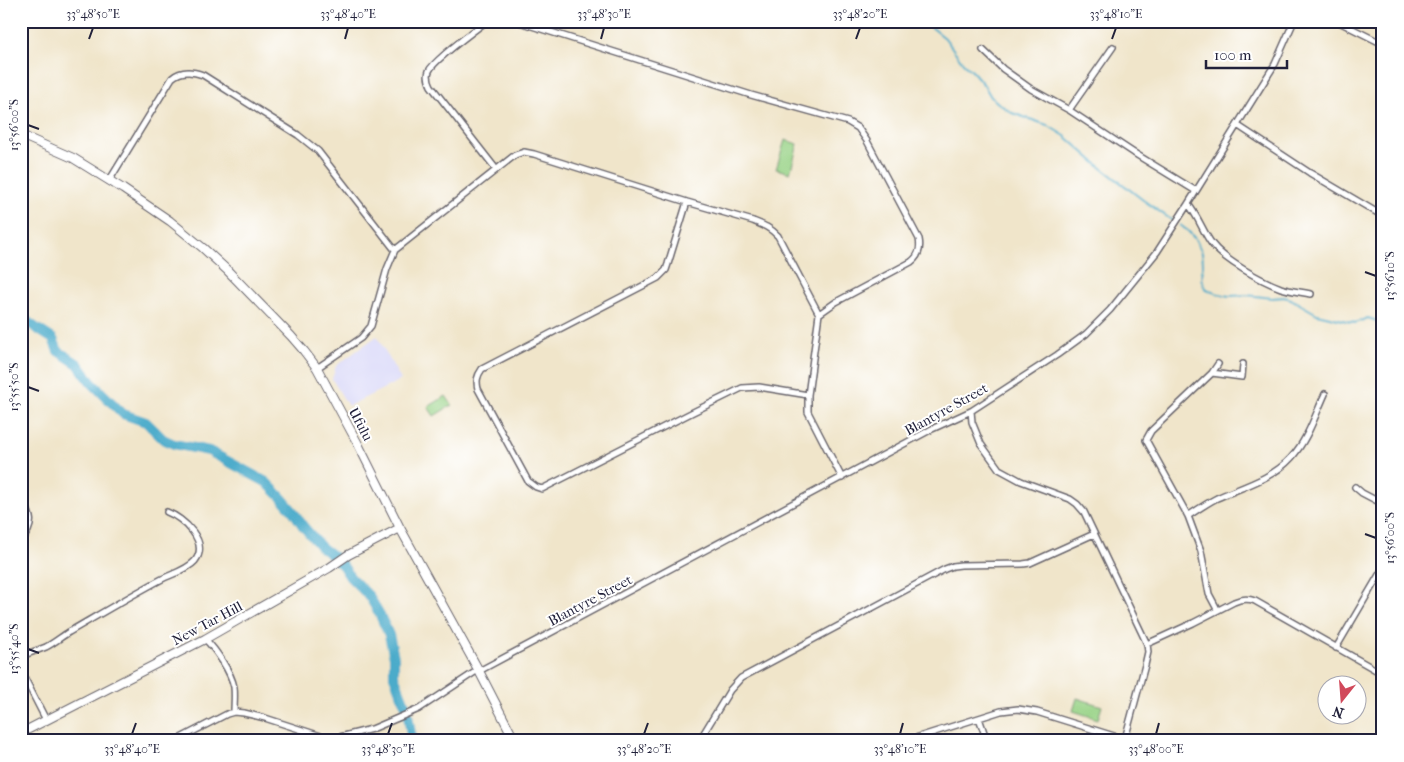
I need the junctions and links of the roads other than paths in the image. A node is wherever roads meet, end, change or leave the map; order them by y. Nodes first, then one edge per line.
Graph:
1 (487, 21) edge
2 (516, 21) edge
3 (1294, 21) edge
4 (1337, 21) edge
5 (1383, 44) edge
6 (1113, 47) dead end
7 (983, 50) dead end
8 (1068, 110) junction
9 (1237, 125) junction
10 (21, 135) edge
11 (496, 169) junction
12 (109, 181) junction
13 (1196, 191) junction
14 (687, 202) junction
15 (1188, 204) junction
16 (1383, 216) edge
17 (395, 250) junction
18 (1311, 294) dead end
19 (819, 314) junction
20 (1218, 364) dead end
21 (1243, 364) dead end
22 (317, 368) junction
23 (1212, 373) junction
24 (1242, 378) junction
25 (1249, 379) dead end
26 (1325, 394) dead end
27 (808, 395) junction
28 (971, 411) junction
29 (842, 478) junction
30 (1355, 487) dead end
31 (21, 498) edge
32 (1383, 504) edge
33 (166, 512) dead end
34 (1188, 516) junction
35 (400, 528) junction
36 (1094, 534) junction
37 (21, 541) edge
38 (1383, 568) edge
39 (1217, 609) junction
40 (205, 639) junction
41 (1147, 644) junction
42 (1336, 648) junction
43 (21, 656) edge
44 (478, 670) junction
45 (21, 671) edge
46 (1383, 674) edge
47 (234, 712) junction
48 (979, 718) junction
49 (46, 720) junction
50 (21, 733) edge
51 (327, 739) edge
52 (1127, 740) edge
53 (175, 741) edge
54 (515, 741) edge
55 (699, 741) edge
56 (906, 741) edge
57 (987, 741) edge

1 - 11 street
2 - 19 street
3 - 9 street, Blantyre Street
4 - 5 street
6 - 8 street
7 - 8 street
8 - 13 street
9 - 13 street, Blantyre Street
9 - 16 street
10 - 12 street, Ufulu
11 - 14 street
11 - 17 street
12 - 17 street
12 - 22 street, Ufulu
13 - 15 street, Blantyre Street
14 - 19 street
14 - 27 street
15 - 18 street
15 - 28 street, Blantyre Street
17 - 22 street
19 - 27 street
20 - 23 street
21 - 24 street
22 - 35 street, Ufulu
23 - 24 street
23 - 34 street
24 - 25 street
26 - 34 street
27 - 29 street
28 - 29 street, Blantyre Street
28 - 36 street
29 - 44 street, Blantyre Street
30 - 32 street
31 - 37 street
33 - 43 street
34 - 39 street
35 - 40 street, New Tar Hill
35 - 44 street, Ufulu
36 - 41 street
36 - 55 street
38 - 42 street
39 - 41 street
39 - 42 street
40 - 47 street
40 - 49 street, New Tar Hill
41 - 52 street
42 - 46 street
44 - 51 street, Blantyre Street
44 - 54 street, Ufulu
45 - 49 street
47 - 51 street
47 - 53 street
48 - 52 street
48 - 56 street
48 - 57 street
49 - 50 street, New Tar Hill

